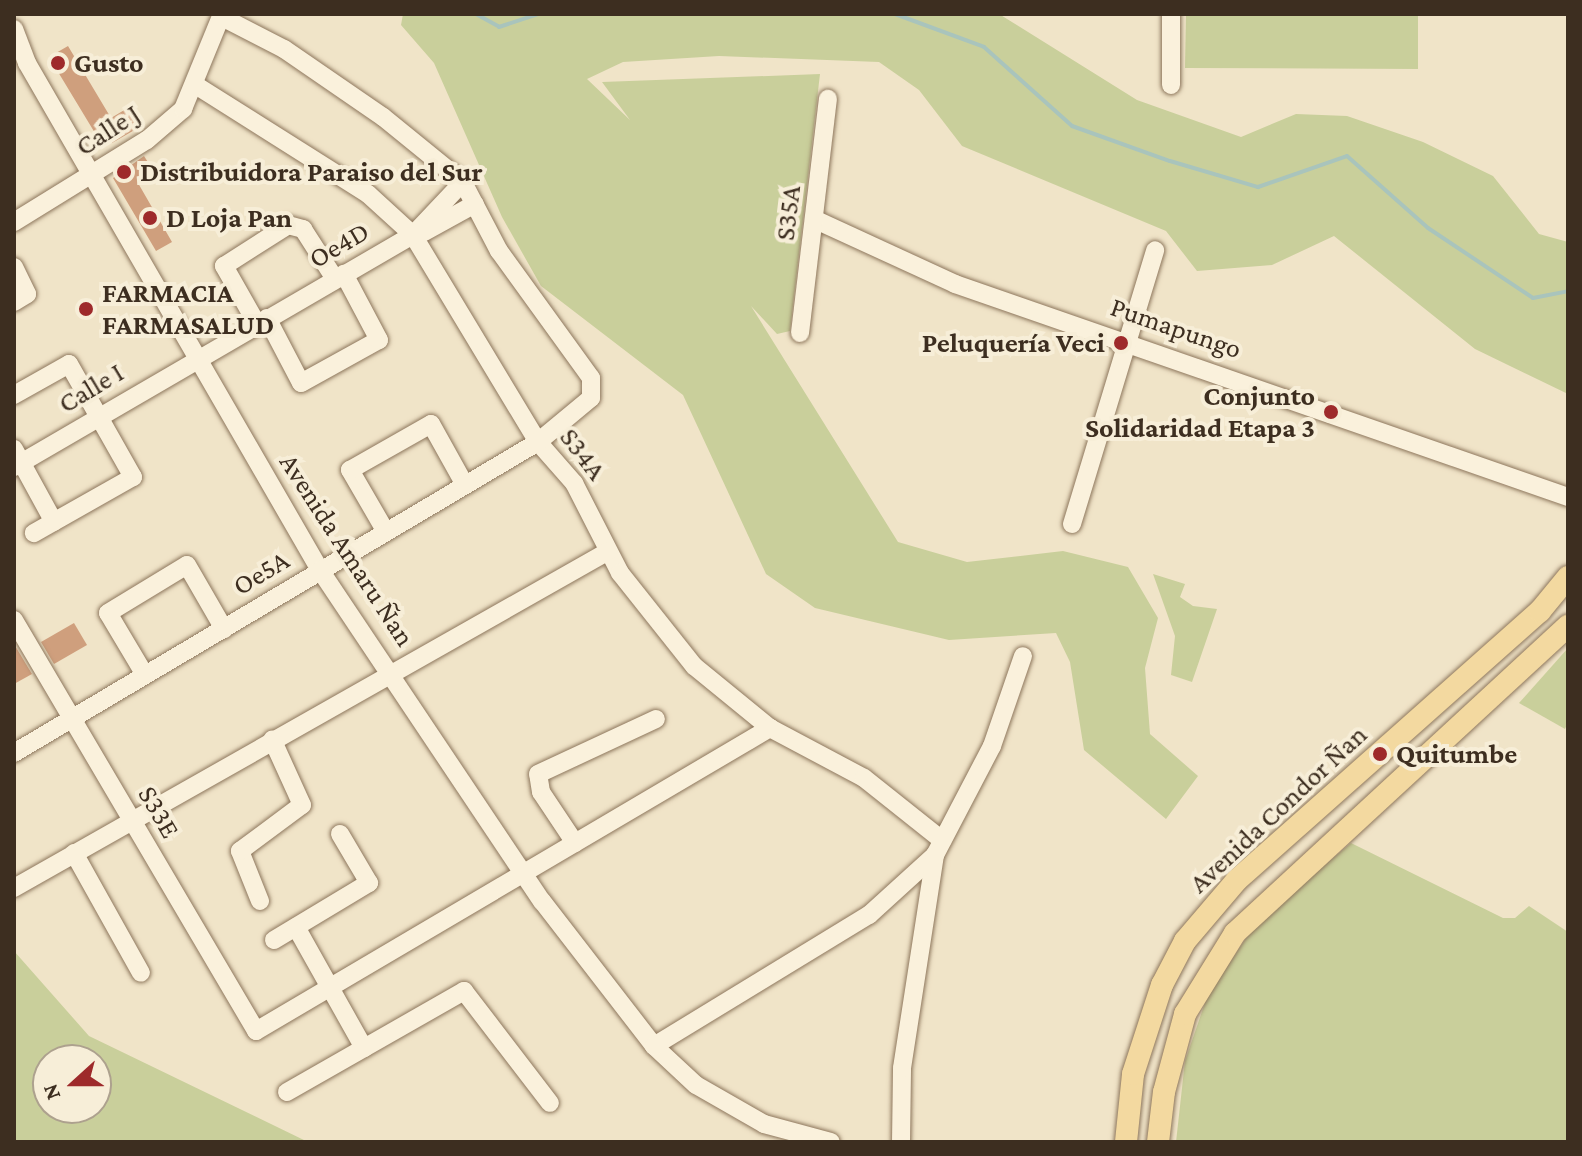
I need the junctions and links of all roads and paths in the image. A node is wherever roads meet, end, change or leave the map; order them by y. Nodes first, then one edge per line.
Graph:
1 (1171, 14) edge
2 (222, 15) edge
3 (14, 29) edge
4 (20, 56) edge
5 (1171, 85) dead end
6 (197, 86) junction
7 (828, 99) dead end
8 (91, 174) junction
9 (463, 182) junction
10 (475, 204) junction
11 (816, 220) junction
12 (14, 222) edge
13 (418, 230) junction
14 (1155, 250) dead end
15 (14, 267) edge
16 (340, 277) junction
17 (14, 302) edge
18 (262, 321) junction
19 (800, 333) dead end
20 (1125, 339) junction
21 (197, 358) junction
22 (14, 395) edge
23 (100, 416) junction
24 (538, 442) junction
25 (16, 459) edge
26 (465, 485) junction
27 (1568, 497) edge
28 (54, 522) junction
29 (1072, 524) dead end
30 (386, 532) junction
31 (34, 533) dead end
32 (607, 552) junction
33 (320, 570) junction
34 (1568, 577) edge
35 (14, 620) edge
36 (1568, 626) edge
37 (224, 629) junction
38 (1023, 656) dead end
39 (390, 669) junction
40 (145, 675) junction
41 (72, 717) junction
42 (656, 719) dead end
43 (770, 728) junction
44 (272, 739) junction
45 (14, 753) edge
46 (131, 820) junction
47 (340, 834) dead end
48 (575, 843) junction
49 (938, 848) junction
50 (74, 853) junction
51 (527, 876) junction
52 (14, 888) edge
53 (260, 901) dead end
54 (296, 927) junction
55 (274, 940) dead end
56 (141, 973) dead end
57 (329, 988) junction
58 (654, 1046) junction
59 (364, 1048) junction
60 (287, 1092) dead end
61 (550, 1103) dead end
62 (831, 1142) edge
63 (901, 1142) edge
64 (1126, 1142) edge
65 (1158, 1142) edge

1 - 5 street
2 - 6 street, Calle J
2 - 9 street
3 - 4 street, Avenida Amaru Ñan
4 - 8 street, Avenida Amaru Ñan
6 - 8 street, Calle J
6 - 13 street, S34A
7 - 11 street, S35A
8 - 12 street, Calle J
8 - 21 street, Avenida Amaru Ñan
9 - 10 street
9 - 13 street
10 - 13 street
10 - 24 street, Oe5A
11 - 19 street, S35A
11 - 20 street, Pumapungo
13 - 16 street, Oe4D
13 - 24 street, S34A
14 - 20 street
15 - 17 street
16 - 18 street, Oe4D
16 - 18 street
16 - 18 street
18 - 21 street, Oe4D
20 - 27 street, Pumapungo
20 - 29 street
21 - 23 street, Calle I
21 - 33 street, Avenida Amaru Ñan
22 - 23 street
23 - 25 street, Calle I
23 - 28 street
24 - 26 street, Oe5A
24 - 32 street, S34A
25 - 28 street
26 - 30 street, Oe5A
26 - 30 street
28 - 31 street
30 - 33 street, Oe5A
32 - 39 street
32 - 43 street, S34A
33 - 37 street, Oe5A
33 - 39 street, Avenida Amaru Ñan
34 - 64 main road, Avenida Condor Ñan
35 - 41 street, S33E
36 - 65 main road, Avenida Condor Ñan
37 - 40 street, Oe5A
37 - 40 street
38 - 49 street
39 - 44 street
39 - 51 street, Avenida Amaru Ñan
40 - 41 street, Oe5A
41 - 45 street, Oe5A
41 - 46 street, S33E
42 - 48 street
43 - 48 street
43 - 49 street, S34A
44 - 46 street
44 - 53 street
46 - 50 street
46 - 57 street, S33E
47 - 54 street
48 - 51 street
49 - 58 street
49 - 63 street
50 - 52 street
50 - 56 street
51 - 57 street
51 - 58 street, Avenida Amaru Ñan
54 - 55 street
54 - 57 street
57 - 59 street
58 - 62 street, Avenida Amaru Ñan
59 - 60 street
59 - 61 street

